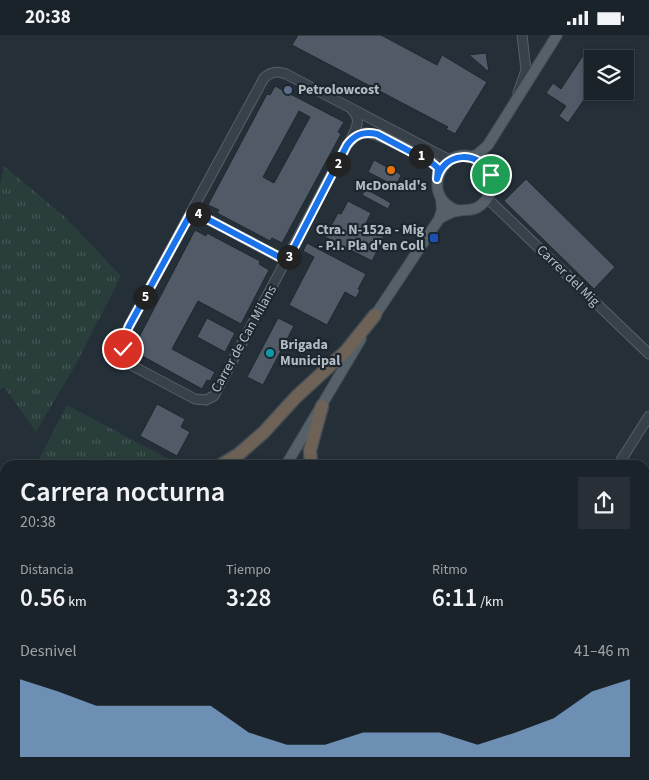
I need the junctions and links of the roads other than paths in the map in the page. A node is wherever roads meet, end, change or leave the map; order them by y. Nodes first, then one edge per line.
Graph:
1 (522, 35) edge
2 (557, 35) edge
3 (514, 103) junction
4 (351, 108) junction
5 (374, 121) junction
6 (377, 134) junction
7 (347, 145) junction
8 (488, 145) junction
9 (455, 157) junction
10 (470, 157) junction
11 (486, 167) junction
12 (437, 179) junction
13 (441, 199) junction
14 (488, 199) junction
15 (192, 211) junction
16 (459, 211) junction
17 (439, 219) junction
18 (287, 261) junction
19 (376, 315) junction
20 (649, 354) edge
21 (322, 406) junction
22 (649, 416) edge
23 (229, 460) edge
24 (289, 460) edge
25 (311, 460) edge
26 (621, 460) edge

1 - 3 street
2 - 3 main road
3 - 8 main road
4 - 5 street, Carrer de Can Milans
4 - 7 street, Carrer de Can Milans
4 - 15 street, Carrer de Can Milans
5 - 6 street
5 - 9 street, Carrer de Can Milans
6 - 7 street
6 - 12 street
7 - 18 street, Carrer de Can Milans
8 - 10 main road
8 - 11 main road
9 - 10 main road
9 - 12 main road
10 - 11 main road
11 - 14 main road
12 - 13 main road
13 - 16 main road
13 - 17 main road
14 - 16 main road
14 - 20 street, Carrer del Mig
15 - 18 street
15 - 18 street, Carrer de Can Milans
16 - 17 main road
17 - 19 main road
19 - 21 main road
19 - 23 highway
21 - 24 main road
21 - 25 highway
22 - 26 street

